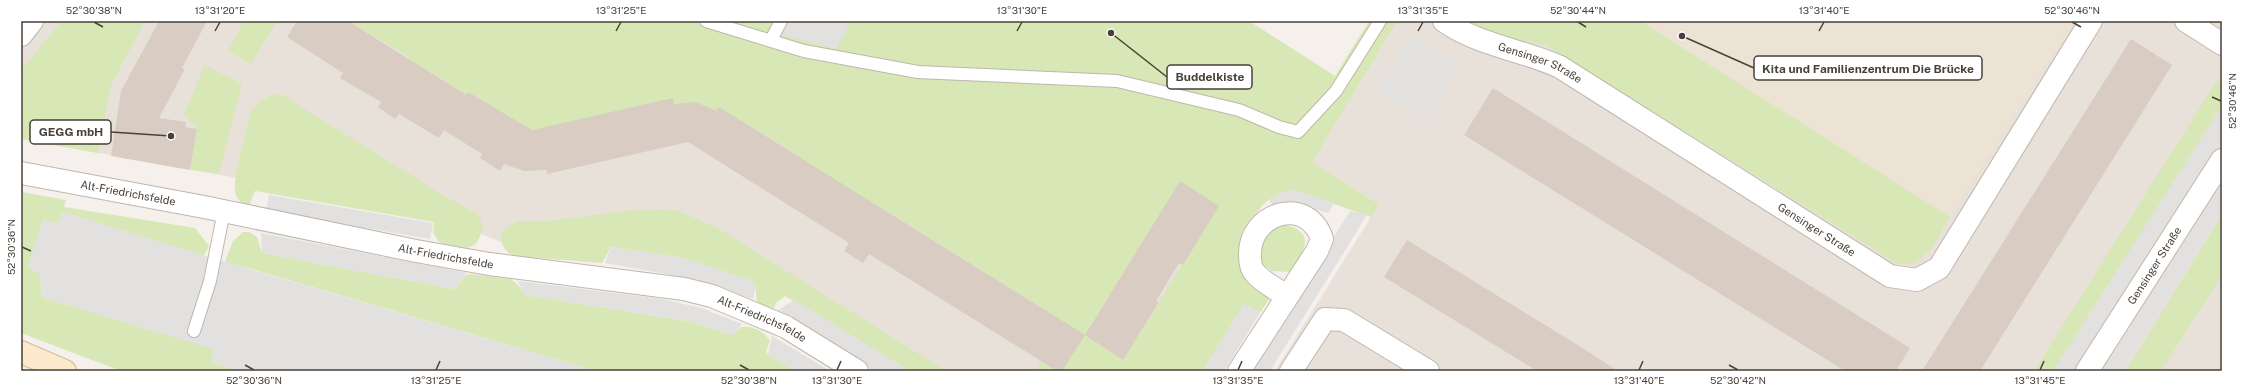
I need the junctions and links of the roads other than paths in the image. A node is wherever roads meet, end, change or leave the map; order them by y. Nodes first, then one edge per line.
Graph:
1 (32, 21) edge
2 (706, 21) edge
3 (782, 21) edge
4 (1380, 21) edge
5 (1444, 21) edge
6 (2091, 21) edge
7 (2186, 21) edge
8 (21, 35) edge
9 (771, 40) junction
10 (2222, 44) edge
11 (2222, 160) edge
12 (21, 172) edge
13 (224, 211) junction
14 (1286, 297) dead end
15 (194, 331) dead end
16 (21, 352) edge
17 (65, 371) edge
18 (857, 371) edge
19 (1239, 371) edge
20 (1291, 371) edge
21 (1428, 371) edge
22 (2087, 371) edge

1 - 8 street
2 - 9 lane
3 - 9 lane
4 - 9 lane
5 - 6 street, Gensinger Straße
7 - 10 street
11 - 22 street, Gensinger Straße
12 - 13 street, Alt-Friedrichsfelde
13 - 15 lane
13 - 18 street, Alt-Friedrichsfelde
14 - 19 street
16 - 17 main road
20 - 21 street

